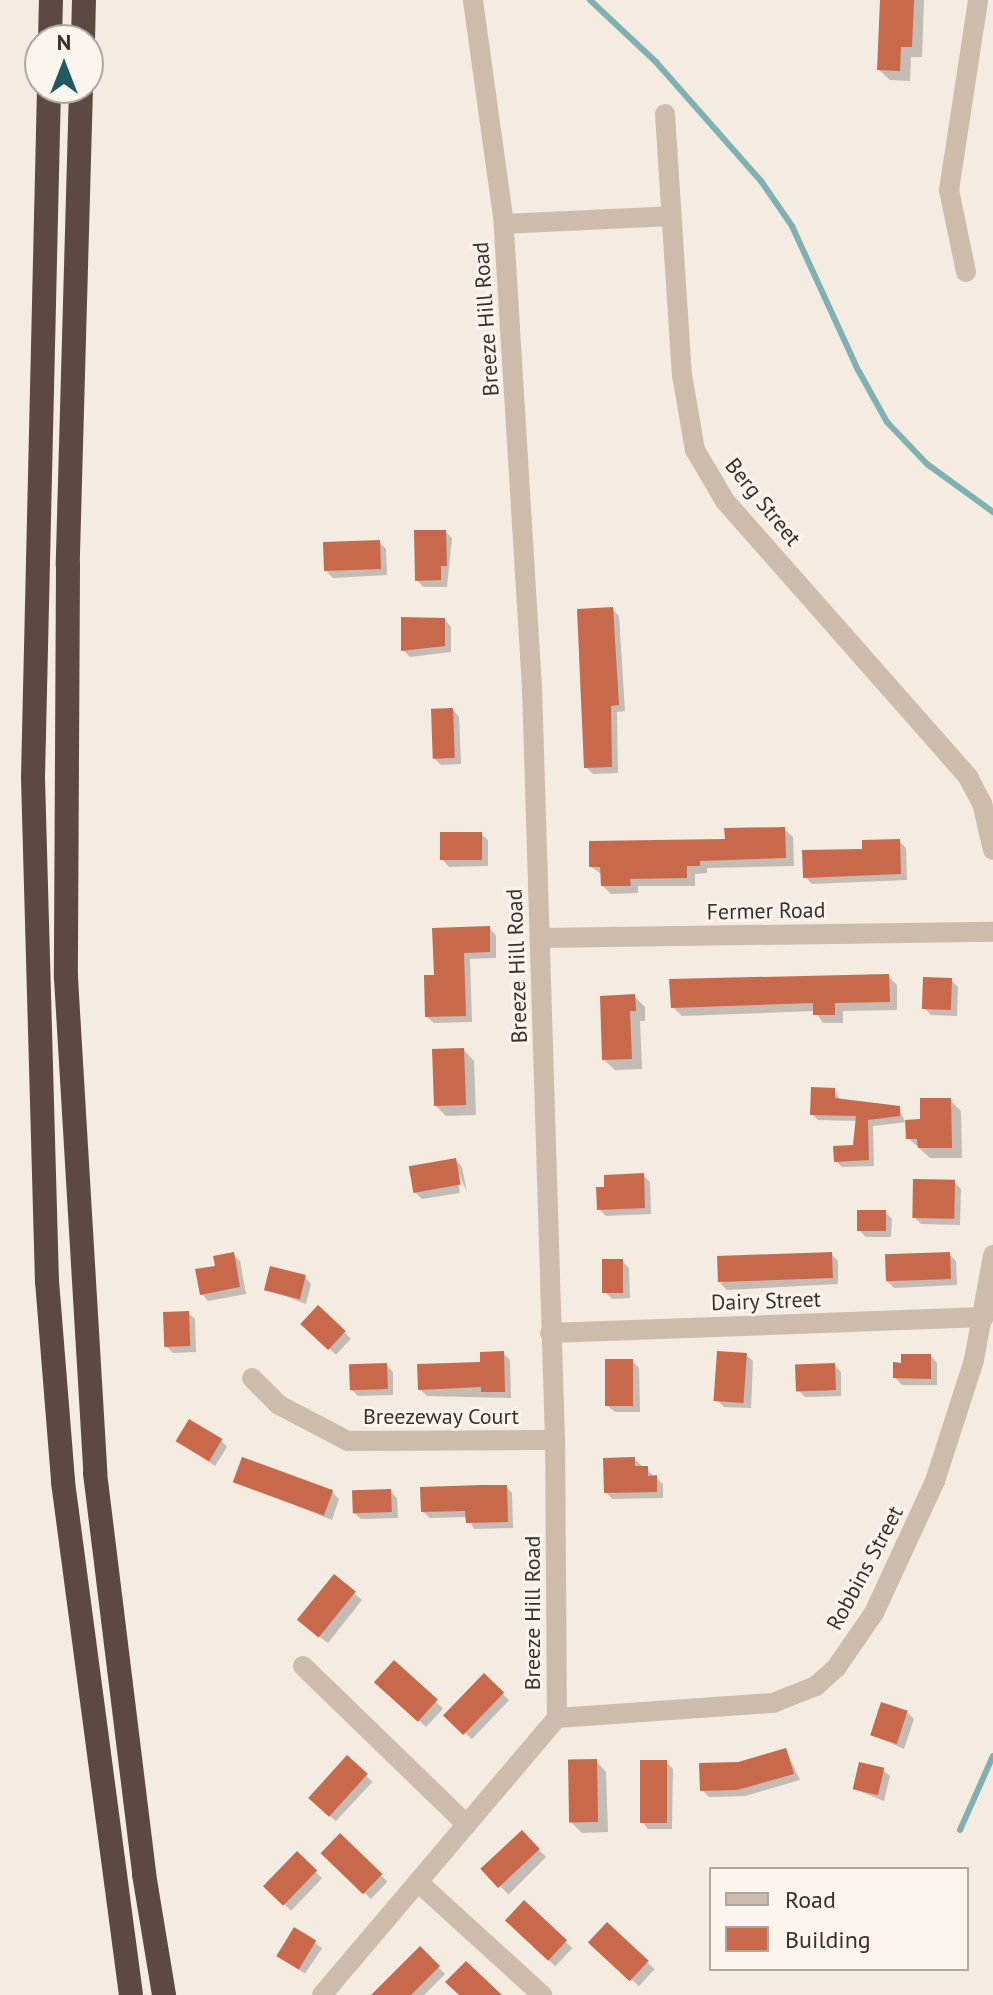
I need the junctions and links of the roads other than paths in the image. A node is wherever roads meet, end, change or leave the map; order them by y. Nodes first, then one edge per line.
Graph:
1 (51, 0) edge
2 (84, 0) edge
3 (473, 0) edge
4 (978, 0) edge
5 (50, 24) edge
6 (83, 24) edge
7 (49, 104) edge
8 (81, 104) edge
9 (665, 114) dead end
10 (671, 216) junction
11 (504, 224) junction
12 (966, 272) dead end
13 (993, 850) edge
14 (993, 932) edge
15 (540, 938) junction
16 (993, 1255) edge
17 (984, 1317) junction
18 (550, 1333) junction
19 (252, 1378) dead end
20 (555, 1440) junction
21 (303, 1666) dead end
22 (557, 1718) junction
23 (467, 1825) junction
24 (418, 1882) junction
25 (131, 1995) edge
26 (164, 1995) edge
27 (322, 1995) edge
28 (542, 1995) edge

1 - 5 highway
2 - 6 highway
3 - 11 street, Breeze Hill Road
4 - 12 street
7 - 25 highway
8 - 26 highway
9 - 10 street, Berg Street
10 - 11 street
10 - 13 street, Berg Street
11 - 15 street, Breeze Hill Road
14 - 15 street, Fermer Road
15 - 18 street, Breeze Hill Road
16 - 17 street, Robbins Street
17 - 18 street, Dairy Street
17 - 22 street, Robbins Street
18 - 20 street, Breeze Hill Road
19 - 20 street, Breezeway Court
20 - 22 street, Breeze Hill Road
21 - 23 street
22 - 23 street, Breeze Hill Road
23 - 24 street, Breeze Hill Road
24 - 27 street, Breeze Hill Road
24 - 28 street

